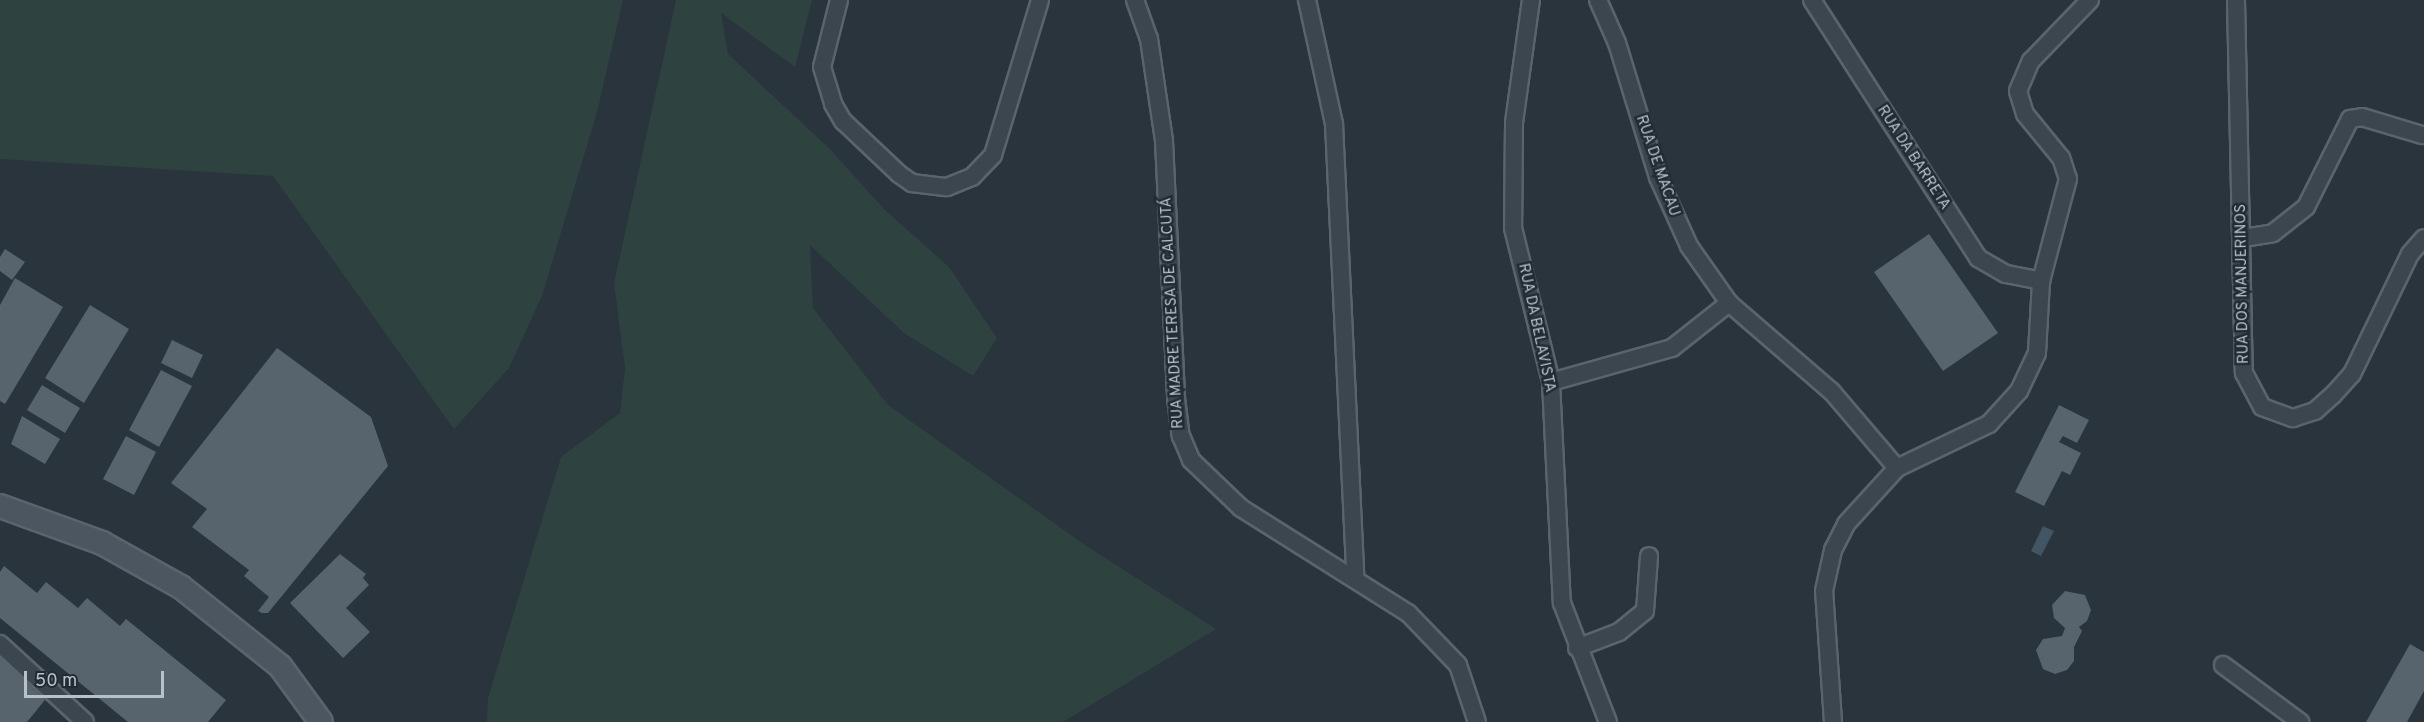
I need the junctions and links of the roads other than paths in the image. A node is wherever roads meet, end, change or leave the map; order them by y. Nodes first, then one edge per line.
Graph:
1 (839, 0) edge
2 (1040, 0) edge
3 (1135, 0) edge
4 (1307, 0) edge
5 (1531, 0) edge
6 (1598, 0) edge
7 (1812, 0) edge
8 (2090, 0) edge
9 (2236, 0) edge
10 (2422, 135) dead end
11 (2243, 238) junction
12 (2424, 238) edge
13 (2041, 281) junction
14 (1729, 303) junction
15 (1551, 382) junction
16 (1897, 468) junction
17 (0, 506) edge
18 (1648, 556) dead end
19 (1354, 577) junction
20 (0, 644) edge
21 (1577, 648) junction
22 (2223, 665) dead end
23 (85, 722) edge
24 (321, 722) edge
25 (1477, 722) edge
26 (1608, 722) edge
27 (1833, 722) edge
28 (2300, 722) edge

1 - 2 street
3 - 19 street, RUA MADRE TERESA DE CALCUTÁ
4 - 19 street
5 - 15 street, RUA DA BELAVISTA
6 - 14 street, RUA DE MACAU
7 - 13 street, RUA DA BARRETA
8 - 13 street
9 - 11 street, RUA DOS MANJERINOS
10 - 11 street
11 - 12 street, RUA DOS MANJERINOS
13 - 16 street
14 - 15 street
14 - 16 street, RUA DE MACAU
15 - 21 street, RUA DA BELAVISTA
16 - 27 street
17 - 24 main road
18 - 21 street
19 - 25 street, RUA MADRE TERESA DE CALCUTÁ
20 - 23 street
21 - 26 street, RUA DA BELAVISTA
22 - 28 street

